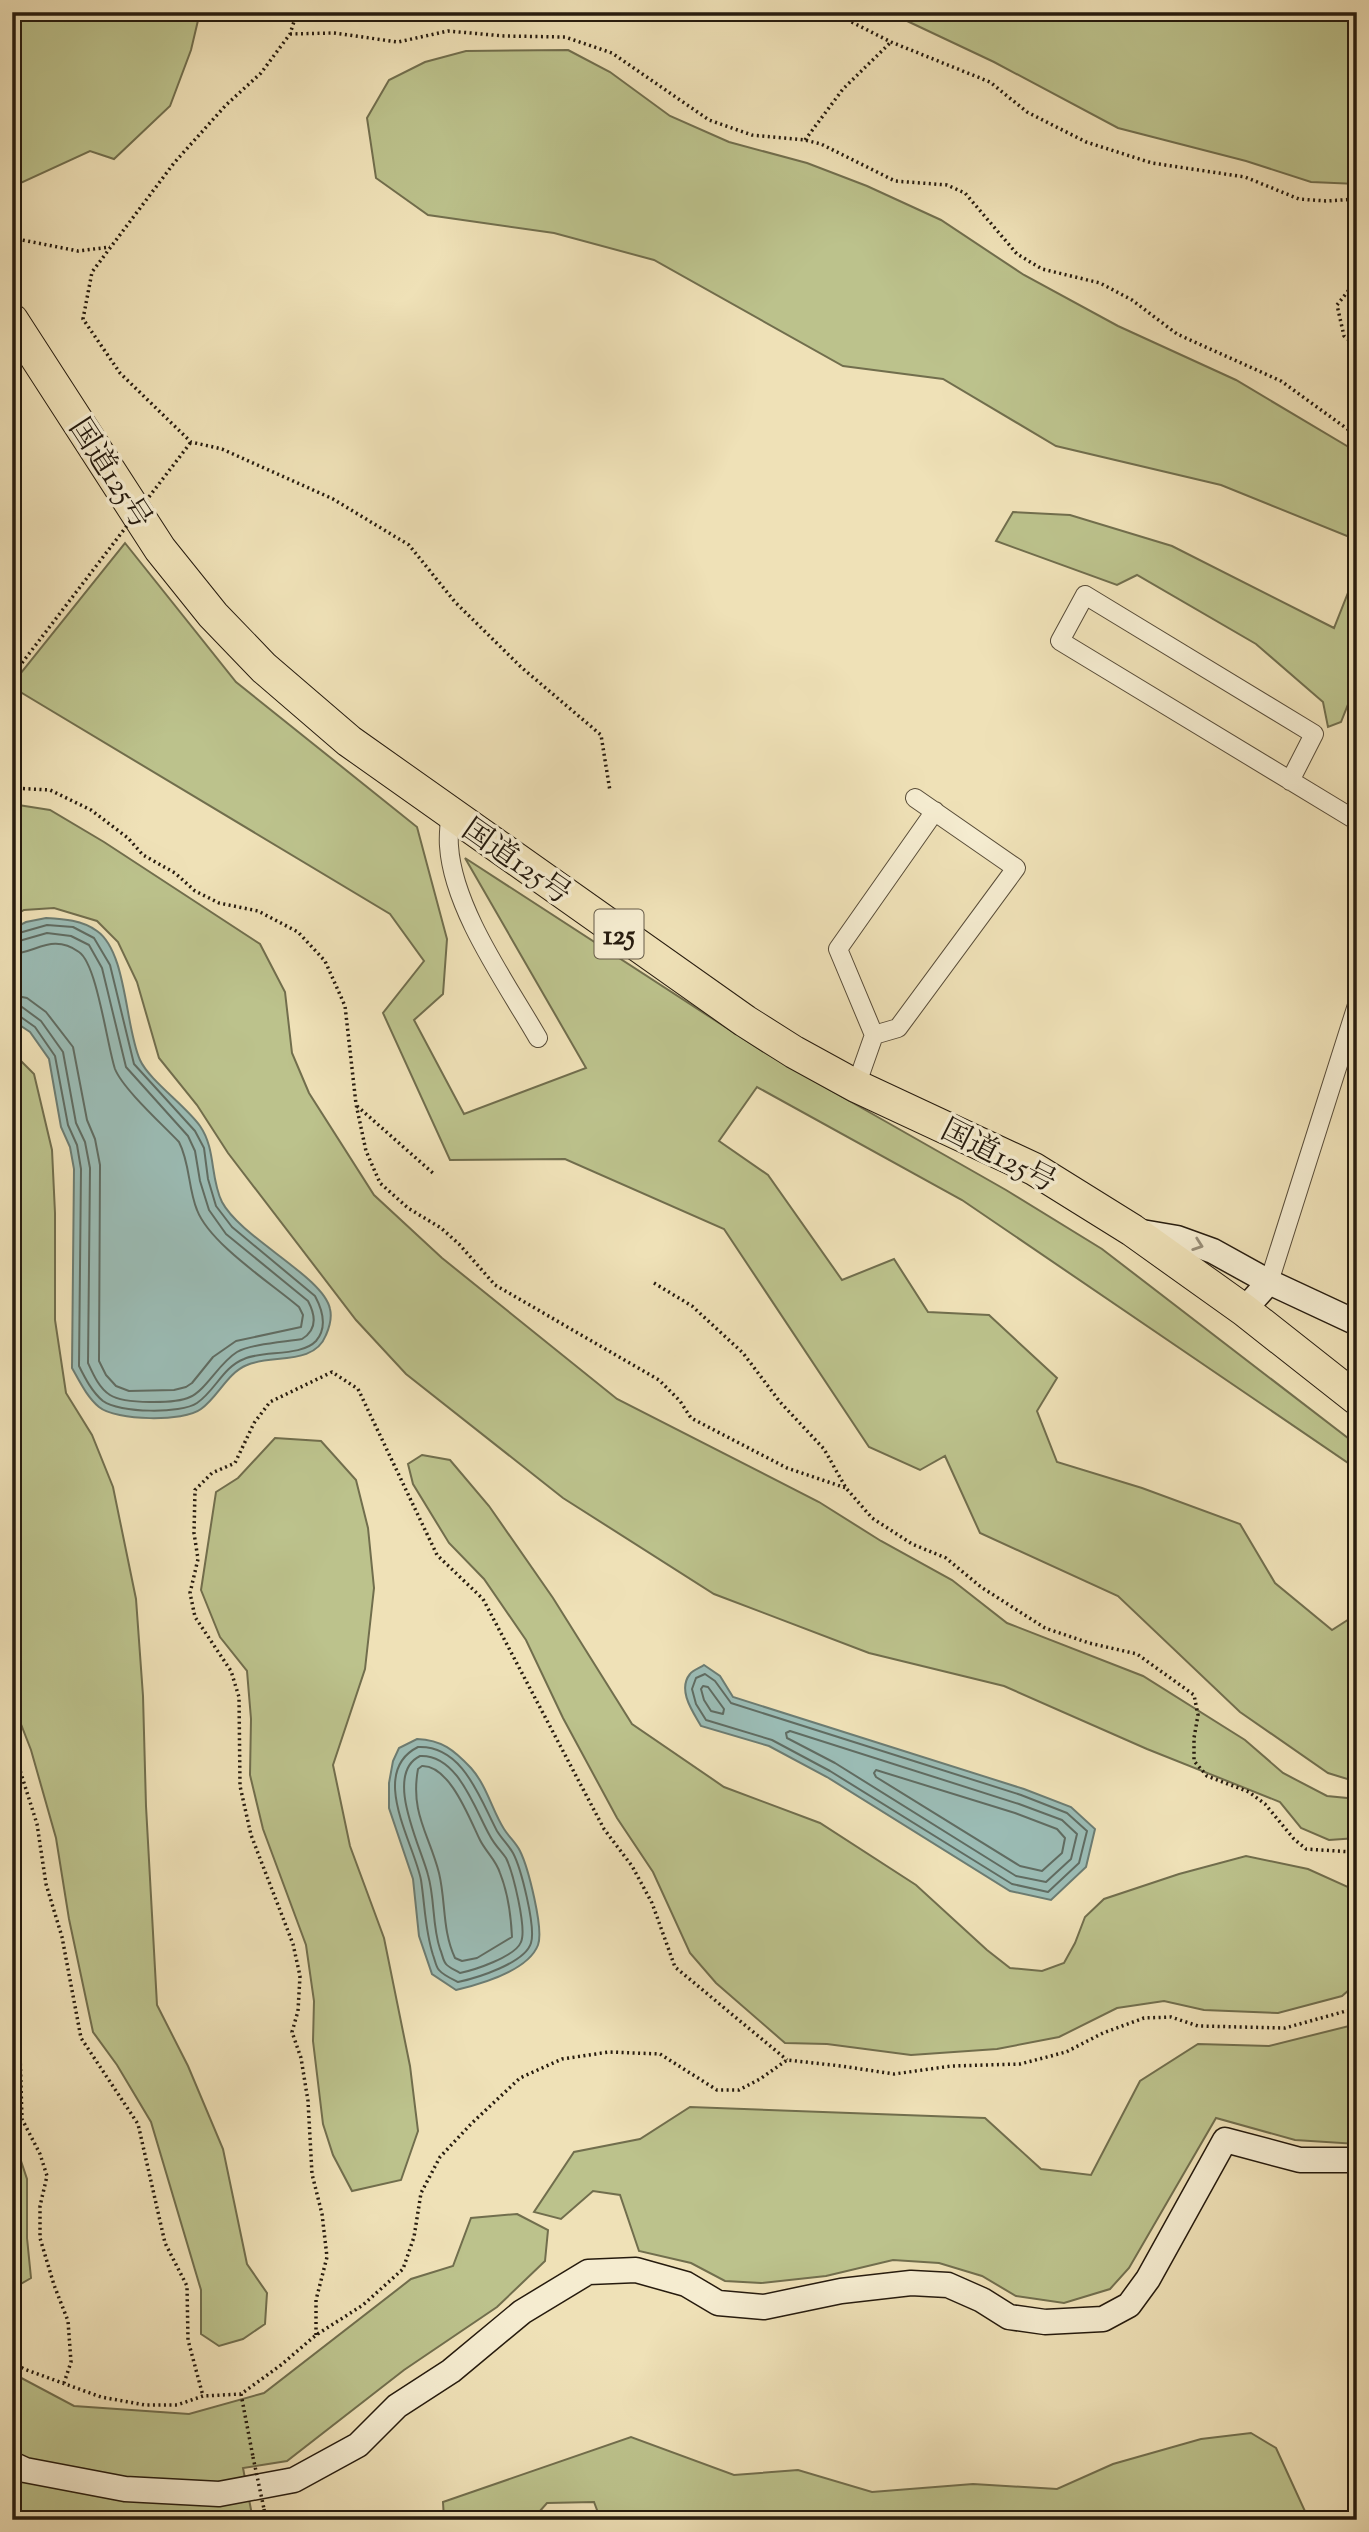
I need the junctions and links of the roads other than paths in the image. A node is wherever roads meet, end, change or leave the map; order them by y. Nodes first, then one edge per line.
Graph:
1 (12, 320) edge
2 (1290, 781) junction
3 (915, 798) dead end
4 (934, 811) junction
5 (450, 813) junction
6 (1357, 821) edge
7 (1357, 1005) edge
8 (874, 1035) junction
9 (538, 1038) dead end
10 (856, 1086) junction
11 (1132, 1230) junction
12 (1269, 1282) junction
13 (1244, 1310) junction
14 (1357, 1323) edge
15 (1357, 1399) edge
16 (1357, 2160) edge
17 (12, 2464) edge

1 - 5 highway, 国道125号 / 125
2 - 2 street
2 - 6 street
3 - 4 street
4 - 8 street
4 - 8 street
5 - 9 street
5 - 10 highway, 国道125号 / 125
7 - 12 street
8 - 10 street
10 - 11 highway, 国道125号 / 125
11 -> 12 street
11 - 13 highway, 国道125号 / 125
12 - 13 street
12 - 14 street
13 - 15 highway, 国道125号 / 125
16 - 17 street

